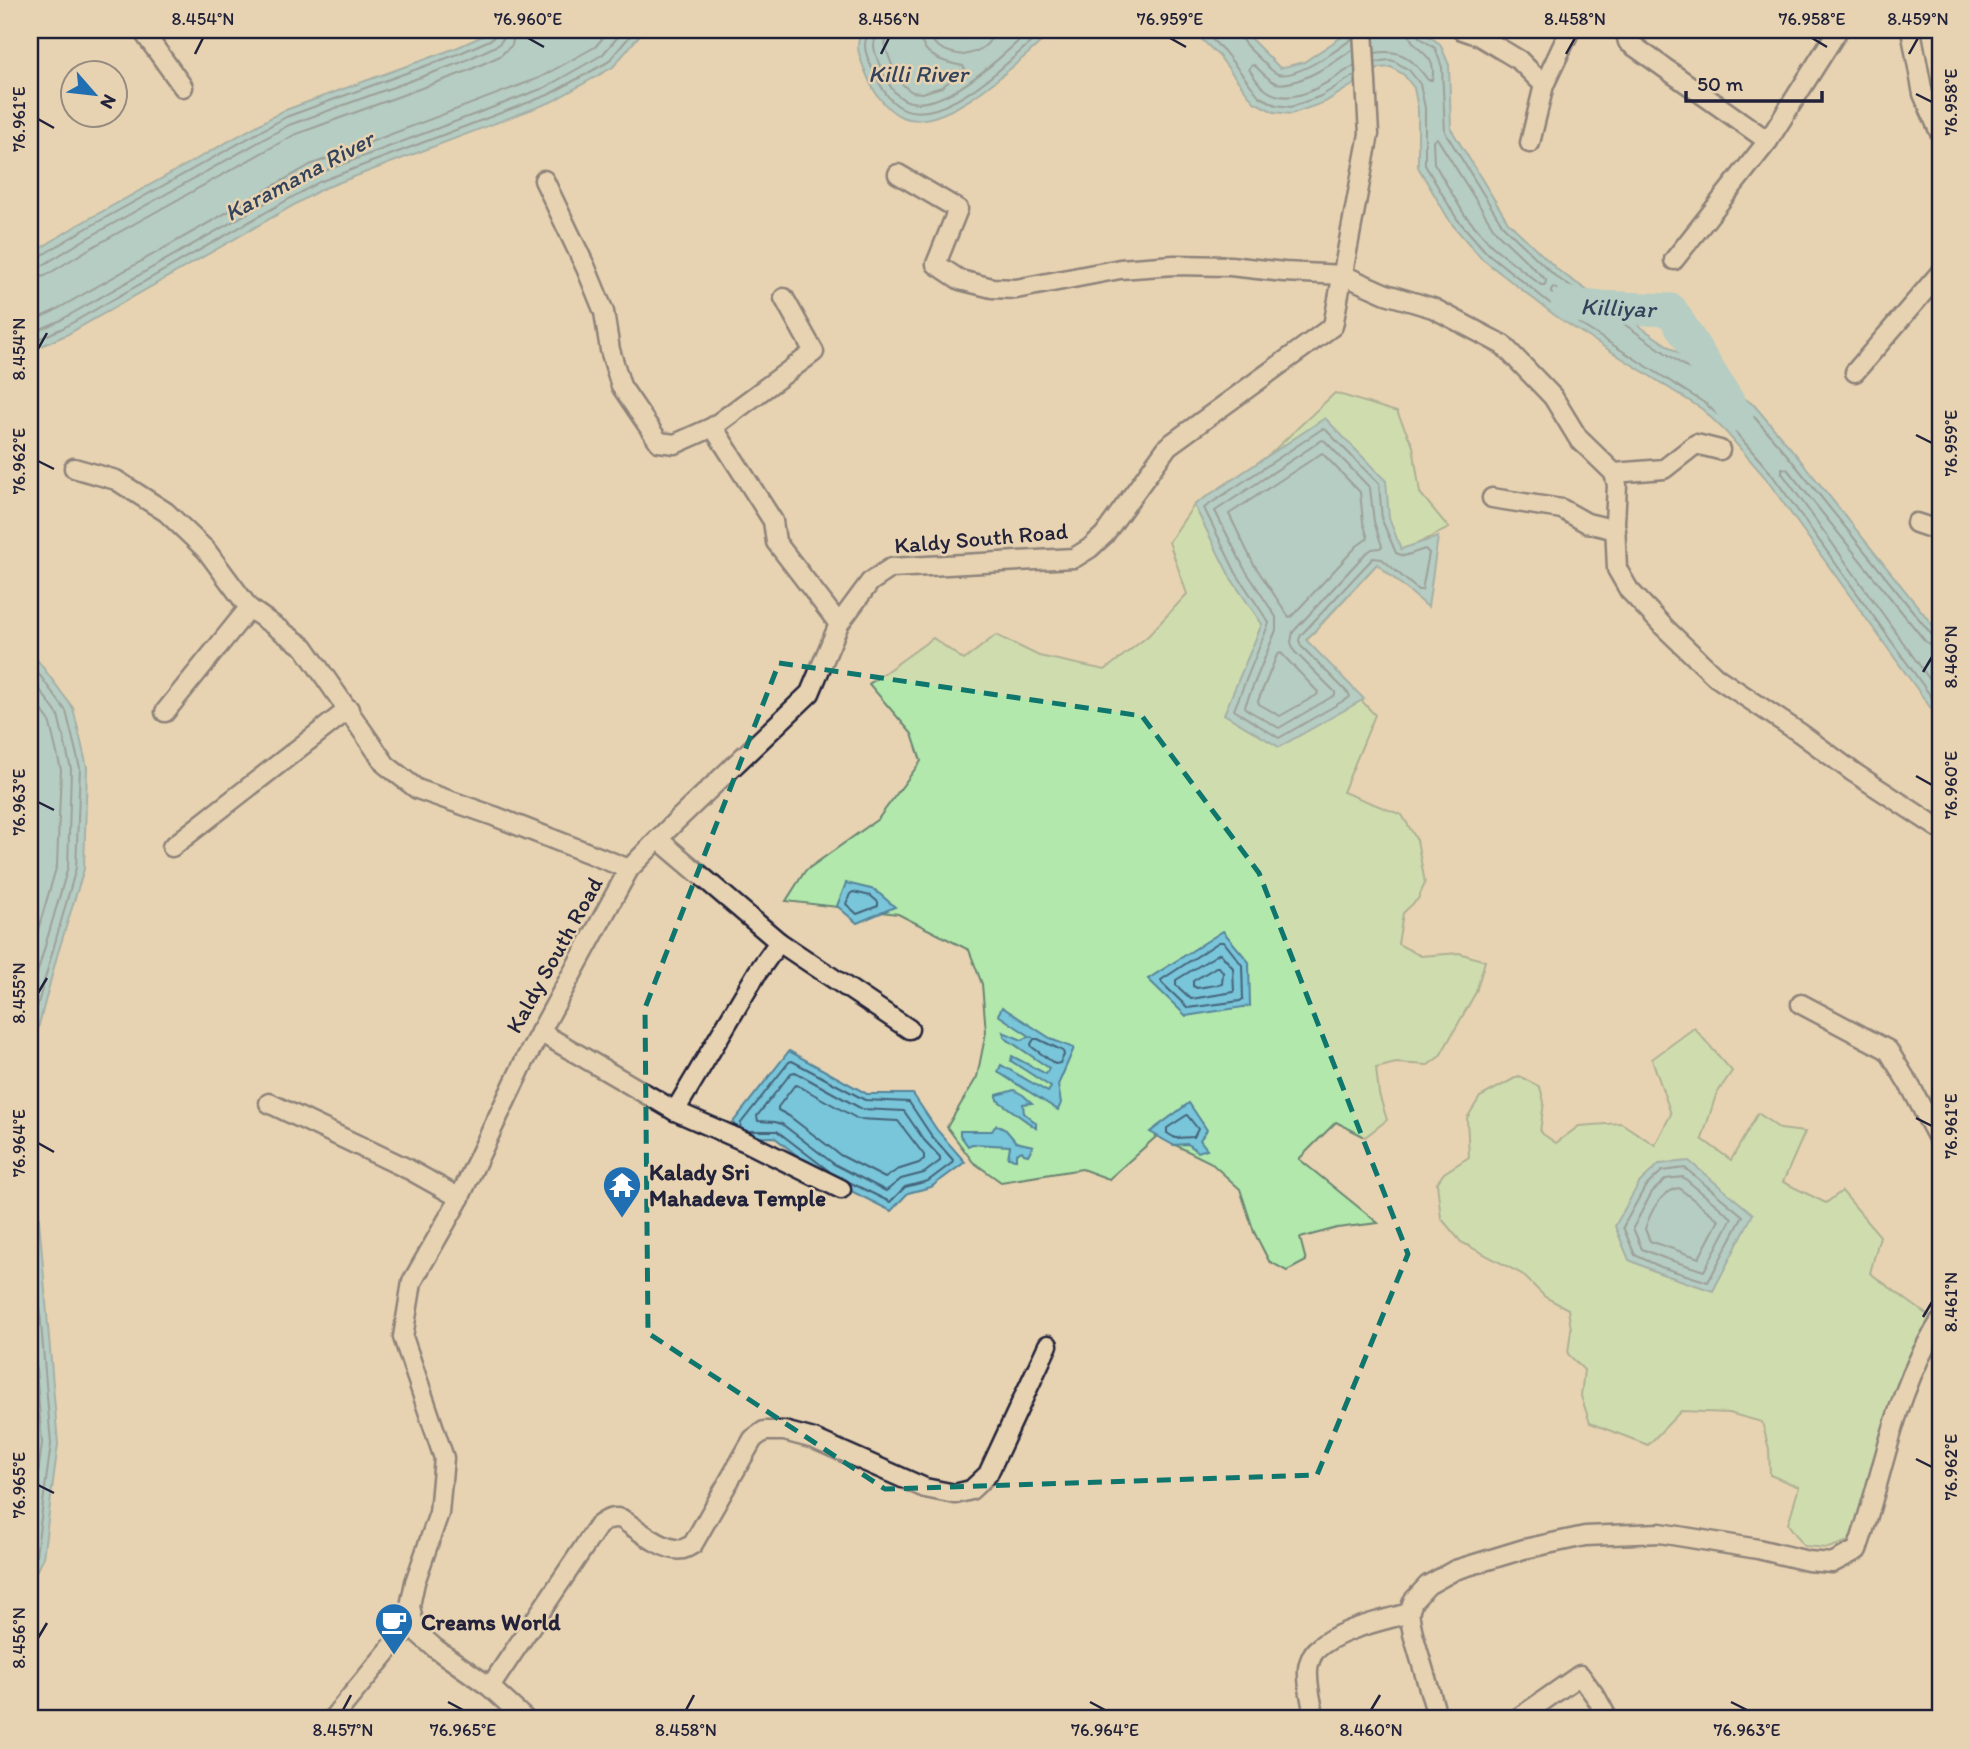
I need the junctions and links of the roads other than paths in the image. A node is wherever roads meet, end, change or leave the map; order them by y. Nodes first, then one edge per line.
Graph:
1 (142, 30) edge
2 (1462, 30) edge
3 (1570, 30) edge
4 (1625, 30) edge
5 (1838, 30) edge
6 (1911, 30) edge
7 (1363, 44) edge
8 (1544, 85) junction
9 (183, 87) dead end
10 (1940, 133) edge
11 (1768, 141) junction
12 (1530, 143) dead end
13 (898, 174) dead end
14 (544, 180) dead end
15 (1674, 260) dead end
16 (1940, 273) edge
17 (1343, 275) junction
18 (784, 298) dead end
19 (1855, 372) dead end
20 (713, 426) junction
21 (1720, 450) dead end
22 (74, 468) dead end
23 (1614, 474) junction
24 (1492, 498) dead end
25 (1916, 523) dead end
26 (1616, 530) junction
27 (1940, 531) edge
28 (249, 608) junction
29 (839, 624) junction
30 (348, 709) junction
31 (165, 712) dead end
32 (1940, 829) edge
33 (658, 839) junction
34 (172, 847) dead end
35 (629, 869) junction
36 (779, 942) junction
37 (1801, 1004) dead end
38 (909, 1029) dead end
39 (540, 1032) junction
40 (269, 1103) dead end
41 (675, 1111) junction
42 (1940, 1142) edge
43 (841, 1189) dead end
44 (460, 1198) junction
45 (1940, 1322) edge
46 (1048, 1345) dead end
47 (1409, 1613) junction
48 (413, 1621) junction
49 (491, 1687) junction
50 (332, 1719) edge
51 (526, 1719) edge
52 (1315, 1719) edge
53 (1438, 1719) edge
54 (1517, 1719) edge
55 (1608, 1719) edge

1 - 9 street
2 - 8 street
3 - 8 street
4 - 11 street
5 - 11 street
6 - 10 street
7 - 17 street, Kaldy South Road
8 - 12 street
11 - 15 street
13 - 17 street
14 - 20 street
16 - 19 street
17 - 23 street
17 - 29 street, Kaldy South Road
18 - 20 street
20 - 29 street
21 - 23 street
22 - 28 street
23 - 26 street
24 - 26 street
25 - 27 street
26 - 32 street
28 - 30 street
28 - 31 street
29 - 33 street, Kaldy South Road
30 - 34 street
30 - 35 street
33 - 35 street, Kaldy South Road
33 - 36 street
35 - 39 street, Kaldy South Road
36 - 38 street
36 - 41 street
37 - 42 street
39 - 41 street
39 - 44 street, Kaldy South Road
40 - 44 street
41 - 43 street
44 - 48 street, Kaldy South Road
45 - 47 street
46 - 49 street
47 - 52 street
47 - 53 street
48 - 49 street
48 - 50 street
49 - 51 street
54 - 55 street

